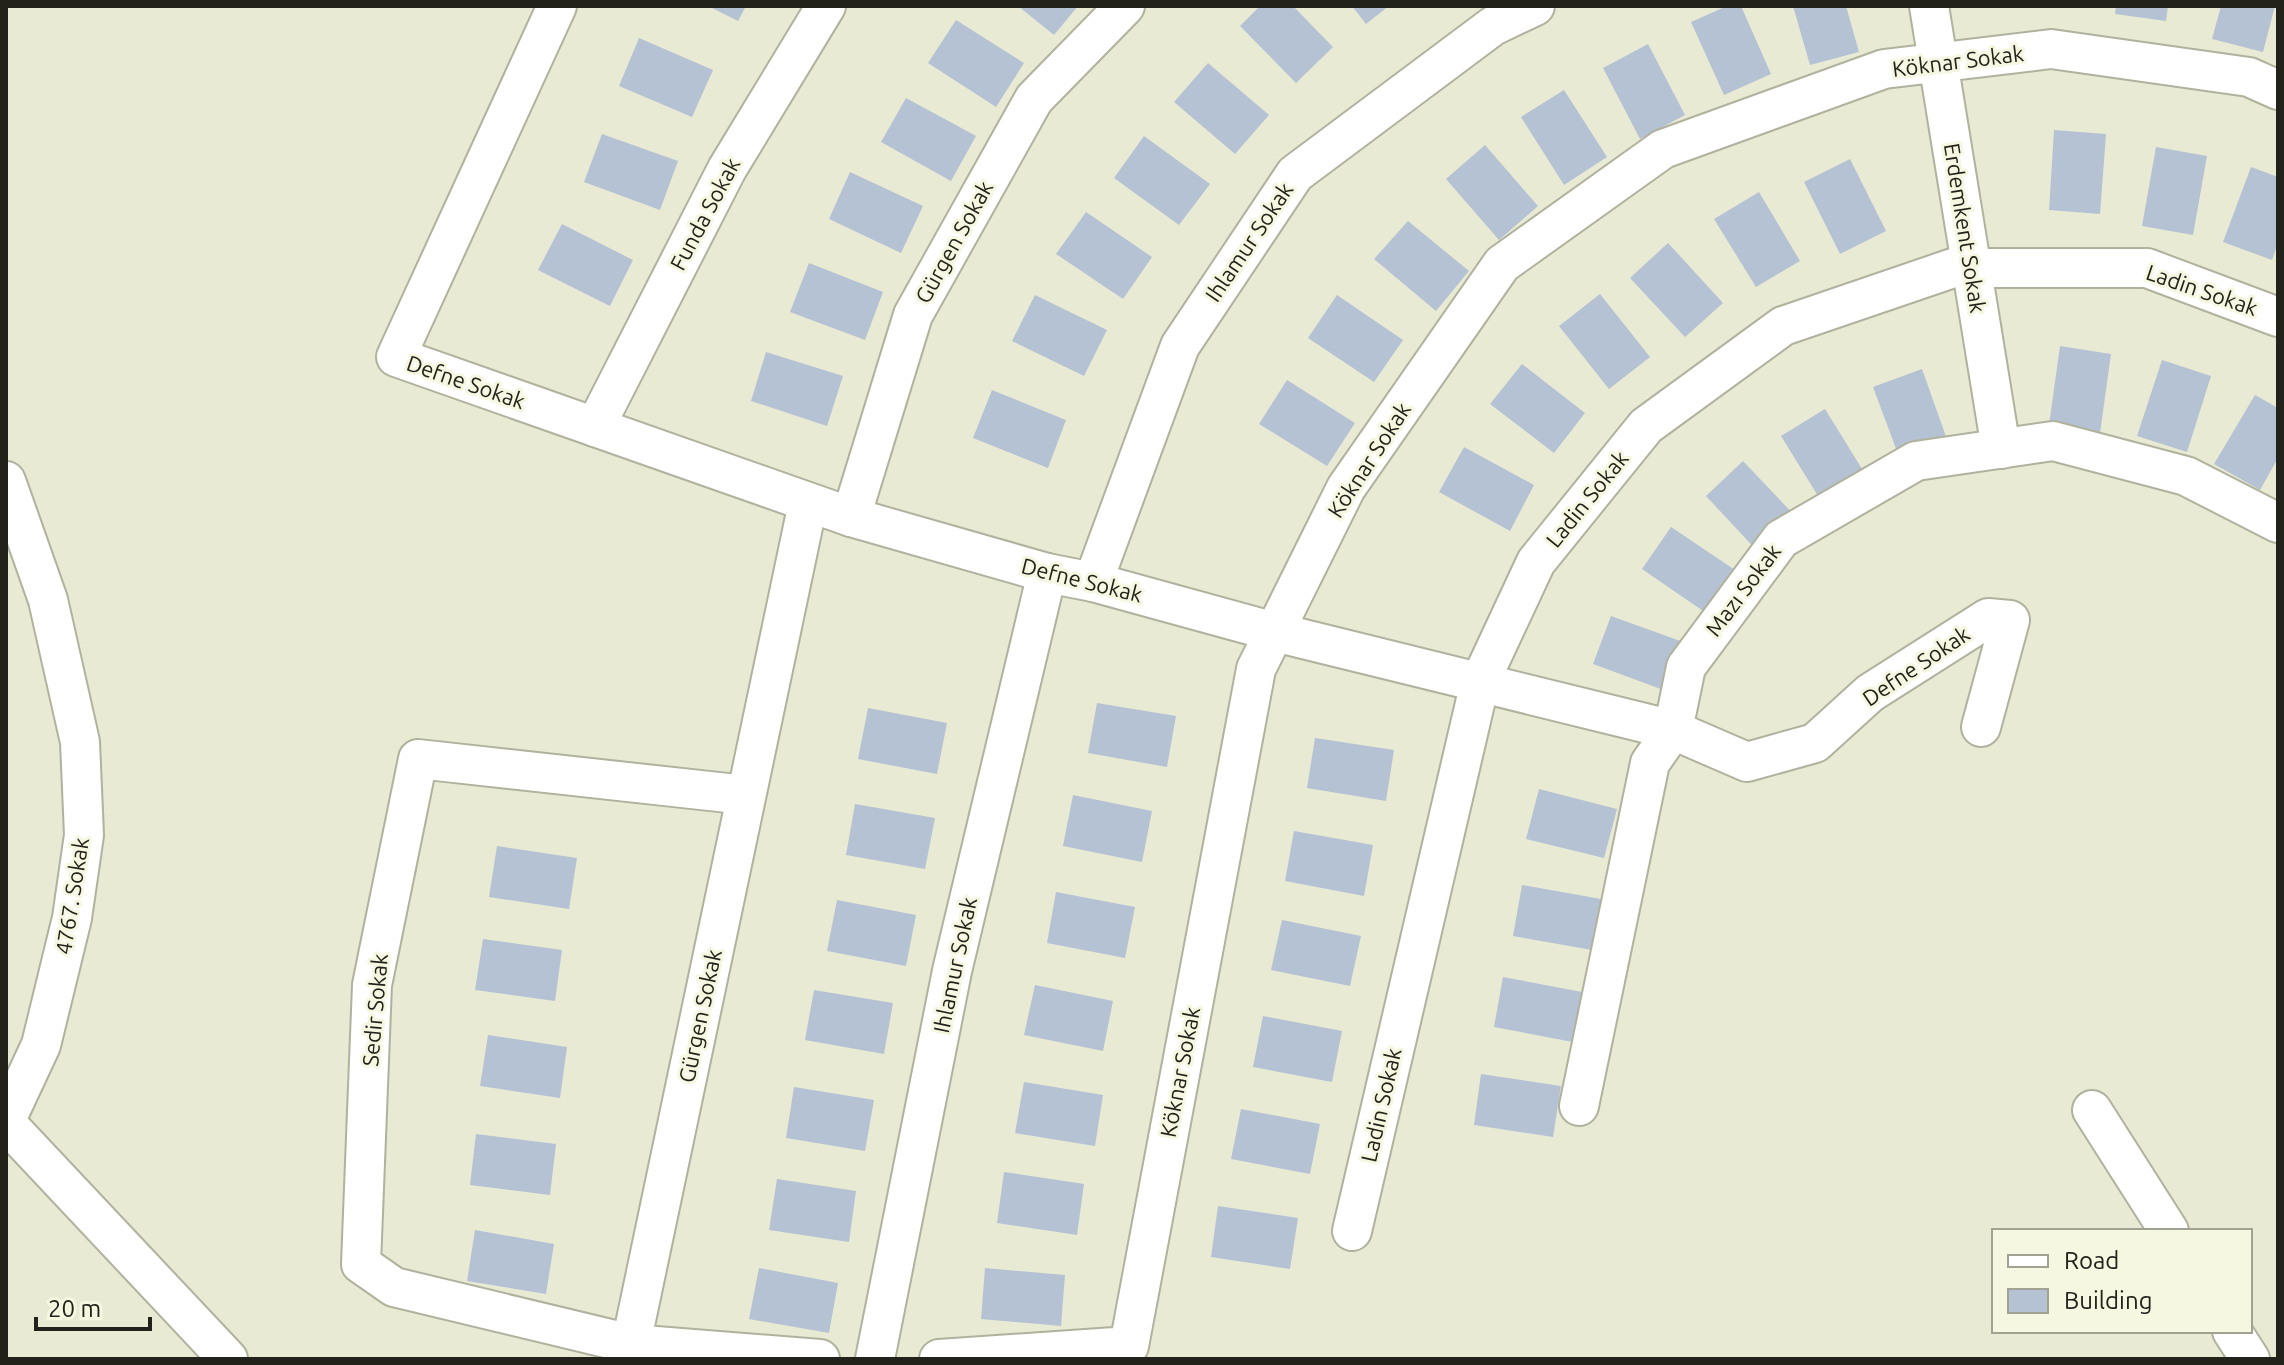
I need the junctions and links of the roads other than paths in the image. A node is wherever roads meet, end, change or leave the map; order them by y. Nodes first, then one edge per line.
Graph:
1 (557, 6) edge
2 (826, 6) edge
3 (1125, 6) edge
4 (1535, 6) edge
5 (1929, 6) edge
6 (1939, 63) junction
7 (2278, 90) edge
8 (1972, 268) junction
9 (2278, 317) edge
10 (595, 427) junction
11 (2001, 449) junction
12 (6, 481) edge
13 (808, 503) junction
14 (851, 517) junction
15 (2278, 523) edge
16 (1047, 573) junction
17 (1093, 582) junction
18 (1275, 632) junction
19 (1480, 682) junction
20 (1981, 727) dead end
21 (1673, 730) junction
22 (746, 795) junction
23 (1579, 1106) dead end
24 (2092, 1110) dead end
25 (6, 1122) edge
26 (2168, 1229) edge
27 (1352, 1231) dead end
28 (2233, 1333) edge
29 (631, 1344) junction
30 (228, 1359) edge
31 (820, 1359) edge
32 (875, 1359) edge
33 (939, 1359) edge
34 (2250, 1359) edge

1 - 10 street, Defne Sokak
2 - 10 street, Funda Sokak
3 - 14 street, Gürgen Sokak
4 - 17 street, Ihlamur Sokak
5 - 6 street, Erdemkent Sokak
6 - 7 street, Köknar Sokak
6 - 8 street, Erdemkent Sokak
6 - 18 street, Köknar Sokak
8 - 9 street, Ladin Sokak
8 - 11 street, Erdemkent Sokak
8 - 19 street, Ladin Sokak
10 - 13 street, Defne Sokak
11 - 15 street, Mazı Sokak
11 - 21 street, Mazı Sokak
12 - 25 street, 4767. Sokak
13 - 14 street, Defne Sokak
13 - 22 street, Gürgen Sokak
14 - 16 street, Defne Sokak
16 - 17 street, Defne Sokak
16 - 32 street, Ihlamur Sokak
17 - 18 street, Defne Sokak
18 - 19 street, Defne Sokak
18 - 33 street, Köknar Sokak
19 - 21 street, Defne Sokak
19 - 27 street, Ladin Sokak
20 - 21 street, Defne Sokak
21 - 23 street, Mazı Sokak
22 - 29 street, Gürgen Sokak
22 - 29 street, Sedir Sokak
24 - 26 street
25 - 30 street
28 - 34 street
29 - 31 street

